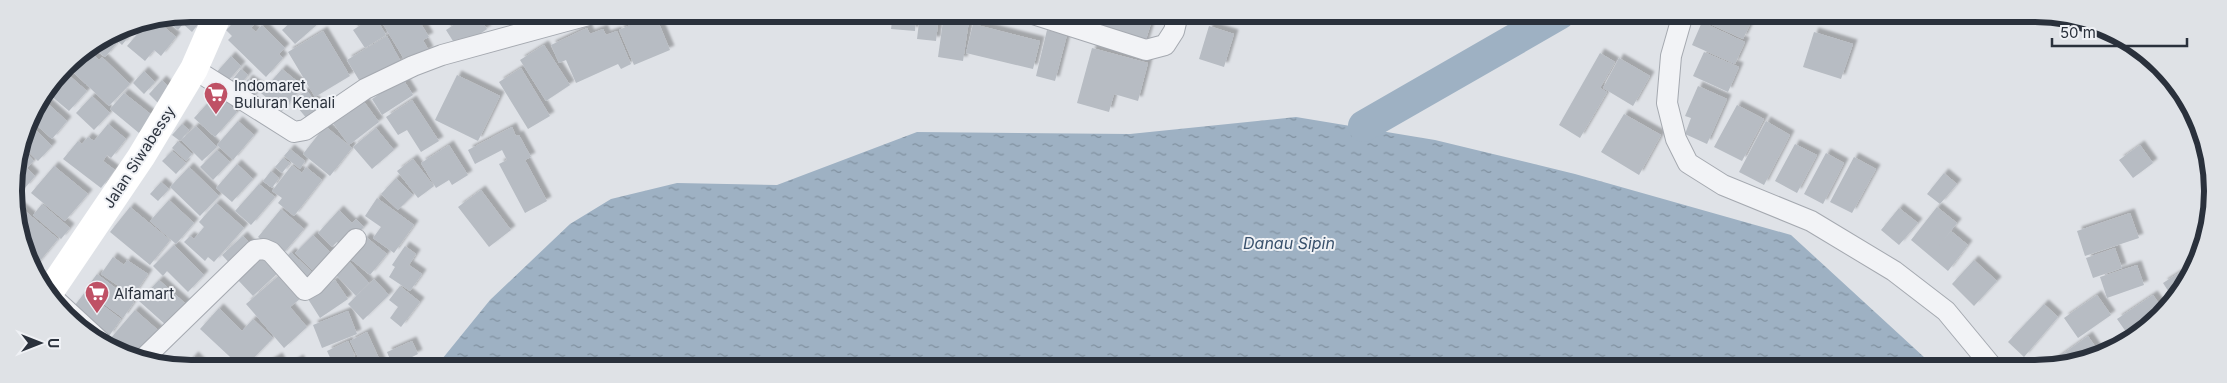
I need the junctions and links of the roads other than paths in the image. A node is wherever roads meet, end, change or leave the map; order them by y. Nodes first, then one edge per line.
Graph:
1 (215, 22) edge
2 (562, 22) edge
3 (1060, 22) edge
4 (1176, 23) edge
5 (1680, 23) edge
6 (194, 70) junction
7 (356, 239) dead end
8 (53, 288) edge
9 (147, 355) edge
10 (1987, 360) edge

1 - 6 main road, Jalan Siwabessy
2 - 6 street
3 - 4 street
5 - 10 street
6 - 8 main road, Jalan Siwabessy
7 - 9 street

